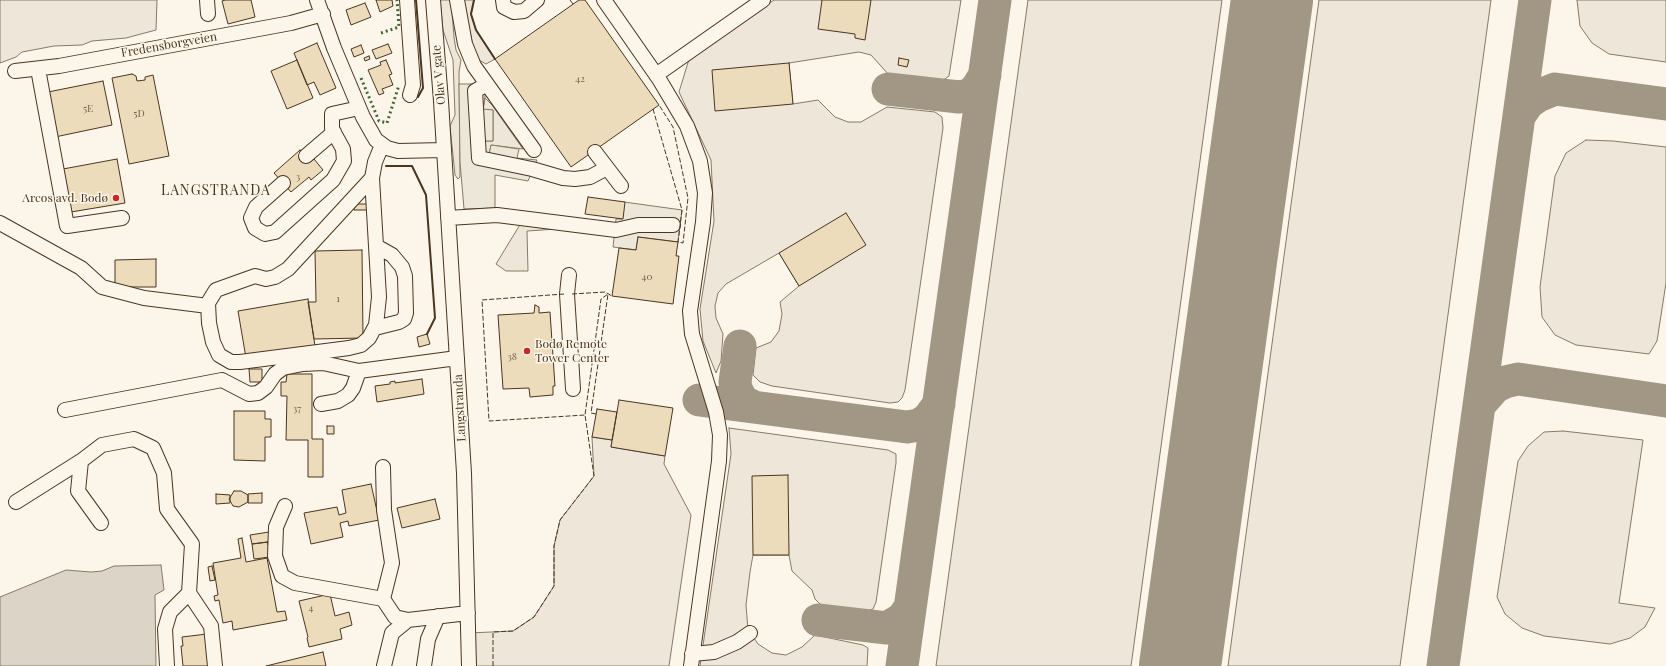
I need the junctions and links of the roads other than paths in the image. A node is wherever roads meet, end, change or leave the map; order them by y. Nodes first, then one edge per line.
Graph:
1 (317, 0) edge
2 (407, 0) edge
3 (433, 0) edge
4 (457, 0) edge
5 (503, 0) edge
6 (537, 0) edge
7 (604, 0) edge
8 (763, 0) edge
9 (323, 14) junction
10 (38, 69) junction
11 (15, 71) dead end
12 (656, 75) junction
13 (487, 84) junction
14 (410, 95) dead end
15 (359, 108) junction
16 (334, 132) junction
17 (382, 145) junction
18 (444, 150) junction
19 (534, 150) dead end
20 (595, 152) dead end
21 (306, 156) dead end
22 (607, 168) junction
23 (372, 178) junction
24 (283, 183) dead end
25 (621, 186) dead end
26 (122, 218) dead end
27 (448, 218) junction
28 (0, 223) edge
29 (673, 226) dead end
30 (376, 246) junction
31 (569, 275) dead end
32 (208, 306) junction
33 (375, 328) junction
34 (457, 358) junction
35 (360, 371) junction
36 (573, 389) dead end
37 (321, 404) dead end
38 (65, 410) dead end
39 (81, 462) junction
40 (383, 467) dead end
41 (16, 502) dead end
42 (285, 506) dead end
43 (101, 523) dead end
44 (189, 593) junction
45 (383, 598) junction
46 (468, 612) junction
47 (438, 616) junction
48 (408, 620) junction
49 (750, 633) dead end
50 (711, 659) edge
51 (692, 660) edge
52 (167, 666) edge
53 (215, 666) edge
54 (384, 666) edge
55 (424, 666) edge
56 (469, 666) edge

1 - 9 street
2 - 14 street
3 - 18 street, Olav V gate
4 - 13 street
5 - 6 street
7 - 12 street
8 - 12 street
9 - 10 street, Fredensborgveien
9 - 15 street
10 - 11 street, Fredensborgveien
10 - 26 street
12 - 51 street
13 - 19 street
13 - 22 street
15 - 16 street
15 - 17 street
16 - 21 street
16 - 24 street
17 - 18 street
17 - 23 street
18 - 27 street, Langstranda
20 - 22 street
22 - 25 street
23 - 30 street
23 - 32 street
27 - 29 street
27 - 34 street, Langstranda
28 - 32 street
30 - 33 street
30 - 33 street
31 - 36 street
32 - 33 street
34 - 35 street
34 - 46 street, Langstranda
35 - 37 street
35 - 38 street
39 - 41 street
39 - 43 street
39 - 44 street
40 - 45 street
42 - 45 street
44 - 52 street
44 - 53 street
45 - 48 street
46 - 47 street
46 - 56 street, Langstranda
47 - 48 street
47 - 55 street
48 - 54 street
49 - 50 street
50 - 51 street

